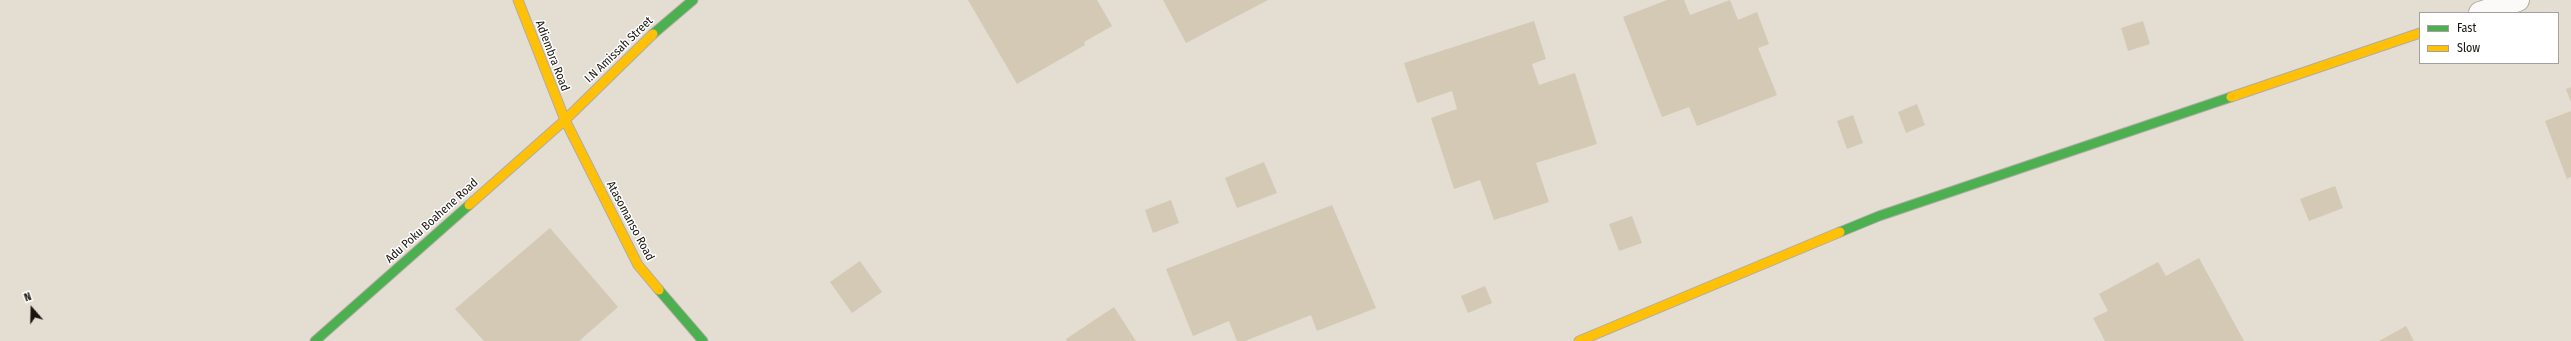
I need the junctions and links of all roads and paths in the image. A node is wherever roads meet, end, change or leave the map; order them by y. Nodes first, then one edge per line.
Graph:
1 (518, 0) edge
2 (693, 0) edge
3 (2518, 0) edge
4 (2483, 12) edge
5 (2419, 33) edge
6 (565, 120) junction
7 (315, 341) edge
8 (703, 341) edge
9 (1579, 341) edge

1 - 6 street, Adiembra Road
2 - 6 street, I.N Amissah Street
3 - 4 street
5 - 9 street
6 - 7 street, Adu Poku Boahene Road
6 - 8 street, Atasomanso Road

